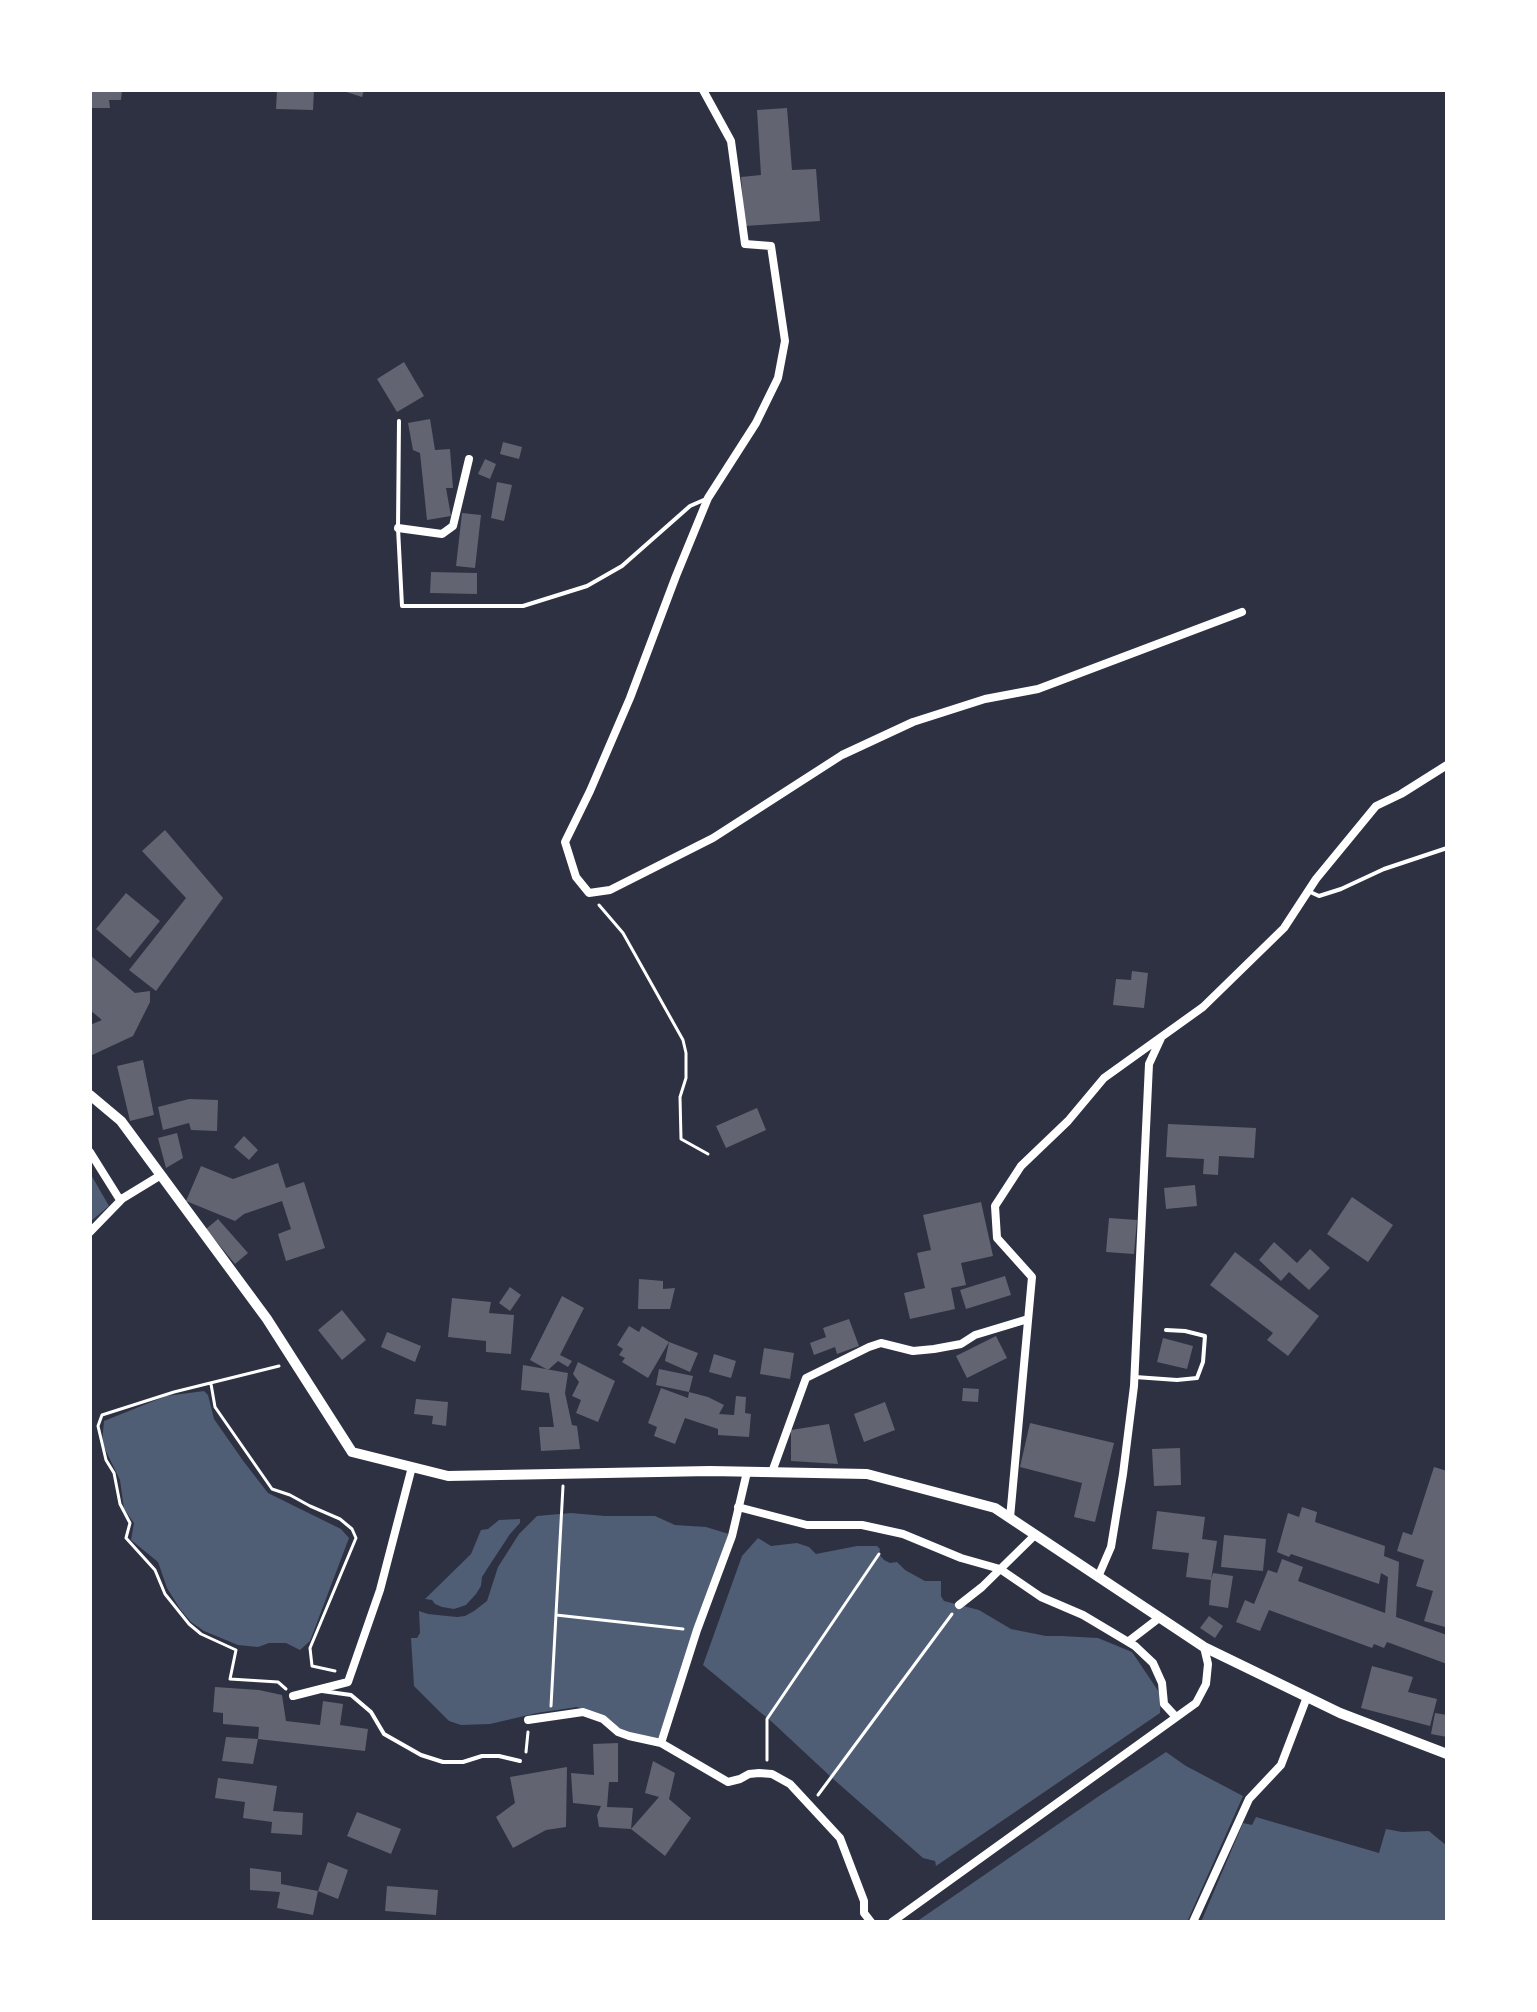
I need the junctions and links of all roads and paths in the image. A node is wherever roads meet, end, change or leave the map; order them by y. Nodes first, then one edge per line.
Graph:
1 (703, 90) edge
2 (399, 421) dead end
3 (469, 459) dead end
4 (708, 498) junction
5 (398, 528) junction
6 (1242, 612) dead end
7 (1447, 765) edge
8 (1447, 848) edge
9 (1308, 891) junction
10 (589, 893) junction
11 (1163, 1035) junction
12 (90, 1095) edge
13 (90, 1152) edge
14 (708, 1154) dead end
15 (161, 1175) junction
16 (120, 1200) junction
17 (90, 1232) edge
18 (1028, 1319) junction
19 (1166, 1330) dead end
20 (295, 1363) junction
21 (1135, 1377) junction
22 (211, 1384) junction
23 (412, 1467) junction
24 (747, 1472) junction
25 (772, 1472) junction
26 (564, 1474) junction
27 (738, 1507) junction
28 (1010, 1518) junction
29 (1035, 1535) junction
30 (879, 1554) dead end
31 (1000, 1569) junction
32 (1098, 1577) junction
33 (959, 1605) joint
34 (556, 1615) junction
35 (1159, 1618) junction
36 (697, 1630) junction
37 (1129, 1641) junction
38 (1204, 1647) junction
39 (351, 1674) junction
40 (315, 1690) junction
41 (293, 1696) joint
42 (1307, 1697) junction
43 (551, 1715) junction
44 (1176, 1717) junction
45 (528, 1720) joint
46 (661, 1743) junction
47 (1447, 1754) edge
48 (520, 1761) joint
49 (767, 1774) junction
50 (811, 1805) junction
51 (871, 1922) edge
52 (892, 1922) edge
53 (1193, 1922) edge

1 - 4 street
2 - 5 lane
3 - 5 street
4 - 5 lane
4 - 10 street
6 - 10 street
7 - 9 street
8 - 9 lane
9 - 11 street
10 - 14 path
11 - 18 street
11 - 21 street
12 - 15 street
13 - 16 street
15 - 16 street
15 - 20 street
16 - 17 street
18 - 25 street
18 - 28 street
19 - 21 lane
20 - 22 path
20 - 23 street
21 - 32 street
22 - 39 path
22 - 41 path
23 - 26 street
23 - 39 street
24 - 25 street
24 - 26 street
24 - 27 street
25 - 28 street
26 - 34 path
27 - 31 street
27 - 36 street
28 - 29 street
29 - 31 street
29 - 32 street
30 - 49 path
31 - 33 street
31 - 37 street
32 - 35 street
33 - 50 path
34 - 36 path
34 - 43 path
35 - 37 street
35 - 38 street
36 - 46 street
37 - 44 street
38 - 42 street
38 - 44 street
39 - 40 street
40 - 41 street
40 - 48 lane
42 - 47 street
42 - 53 street
43 - 45 street
43 - 46 street
44 - 52 street
45 - 48 path
46 - 49 street
49 - 50 street
50 - 51 street

